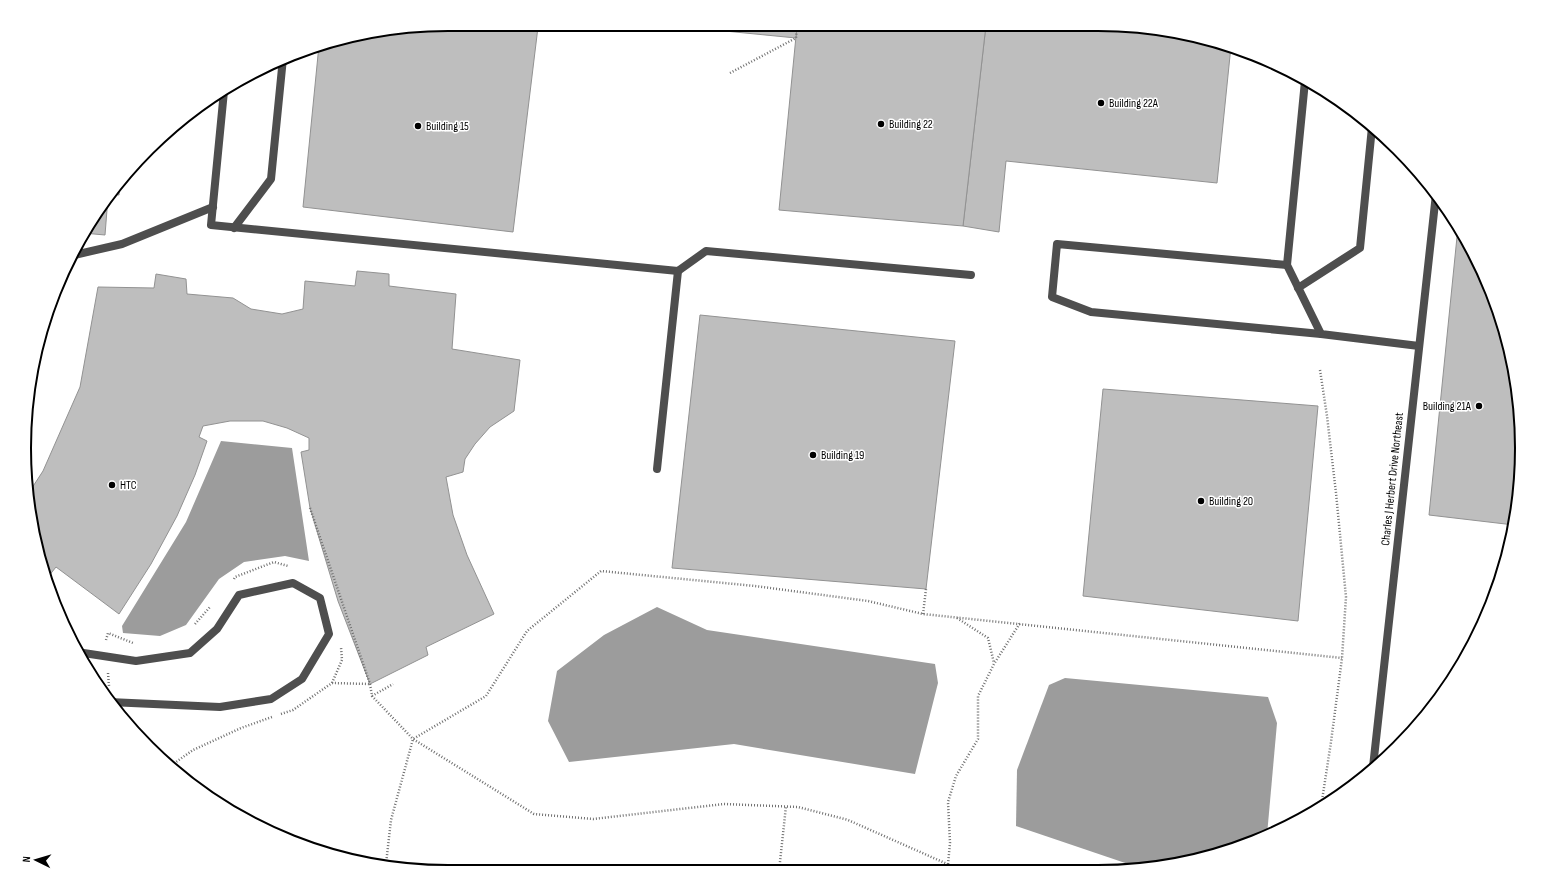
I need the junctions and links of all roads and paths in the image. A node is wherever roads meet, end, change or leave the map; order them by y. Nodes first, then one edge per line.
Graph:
1 (797, 31) edge
2 (282, 66) edge
3 (730, 73) dead end
4 (1305, 86) edge
5 (223, 96) edge
6 (1371, 133) edge
7 (1435, 202) edge
8 (213, 207) junction
9 (234, 228) junction
10 (79, 254) edge
11 (1287, 265) junction
12 (678, 271) junction
13 (971, 275) dead end
14 (1298, 288) junction
15 (1321, 334) junction
16 (1419, 346) junction
17 (1320, 370) dead end
18 (657, 469) dead end
19 (310, 508) dead end
20 (295, 568) dead end
21 (231, 582) dead end
22 (926, 589) dead end
23 (211, 605) dead end
24 (923, 614) junction
25 (956, 617) junction
26 (1020, 623) junction
27 (192, 628) dead end
28 (108, 633) dead end
29 (134, 643) dead end
30 (341, 645) dead end
31 (86, 653) edge
32 (1342, 658) junction
33 (994, 664) junction
34 (332, 683) dead end
35 (393, 684) dead end
36 (372, 696) junction
37 (117, 702) edge
38 (413, 739) junction
39 (1374, 761) edge
40 (1322, 800) edge
41 (786, 806) junction
42 (386, 860) edge
43 (948, 864) joint
44 (780, 865) edge

1 - 3 path
2 - 9 street
4 - 11 street
5 - 8 street
6 - 14 street
7 - 16 street, Charles J Herbert Drive Northeast
8 - 9 street
8 - 10 street
9 - 12 street
11 - 14 street
11 - 15 street
12 - 13 street
12 - 18 street
14 - 15 street
15 - 16 street
16 - 39 street, Charles J Herbert Drive Northeast
17 - 32 path
19 - 36 path
20 - 21 path
22 - 24 path
23 - 27 path
24 - 25 path
24 - 38 path
25 - 26 path
25 - 33 path
26 - 32 path
26 - 33 path
28 - 29 path
30 - 34 path
31 - 37 street
32 - 40 path
33 - 43 path
35 - 36 path
36 - 38 path
38 - 41 path
38 - 42 path
41 - 43 path
41 - 44 path

